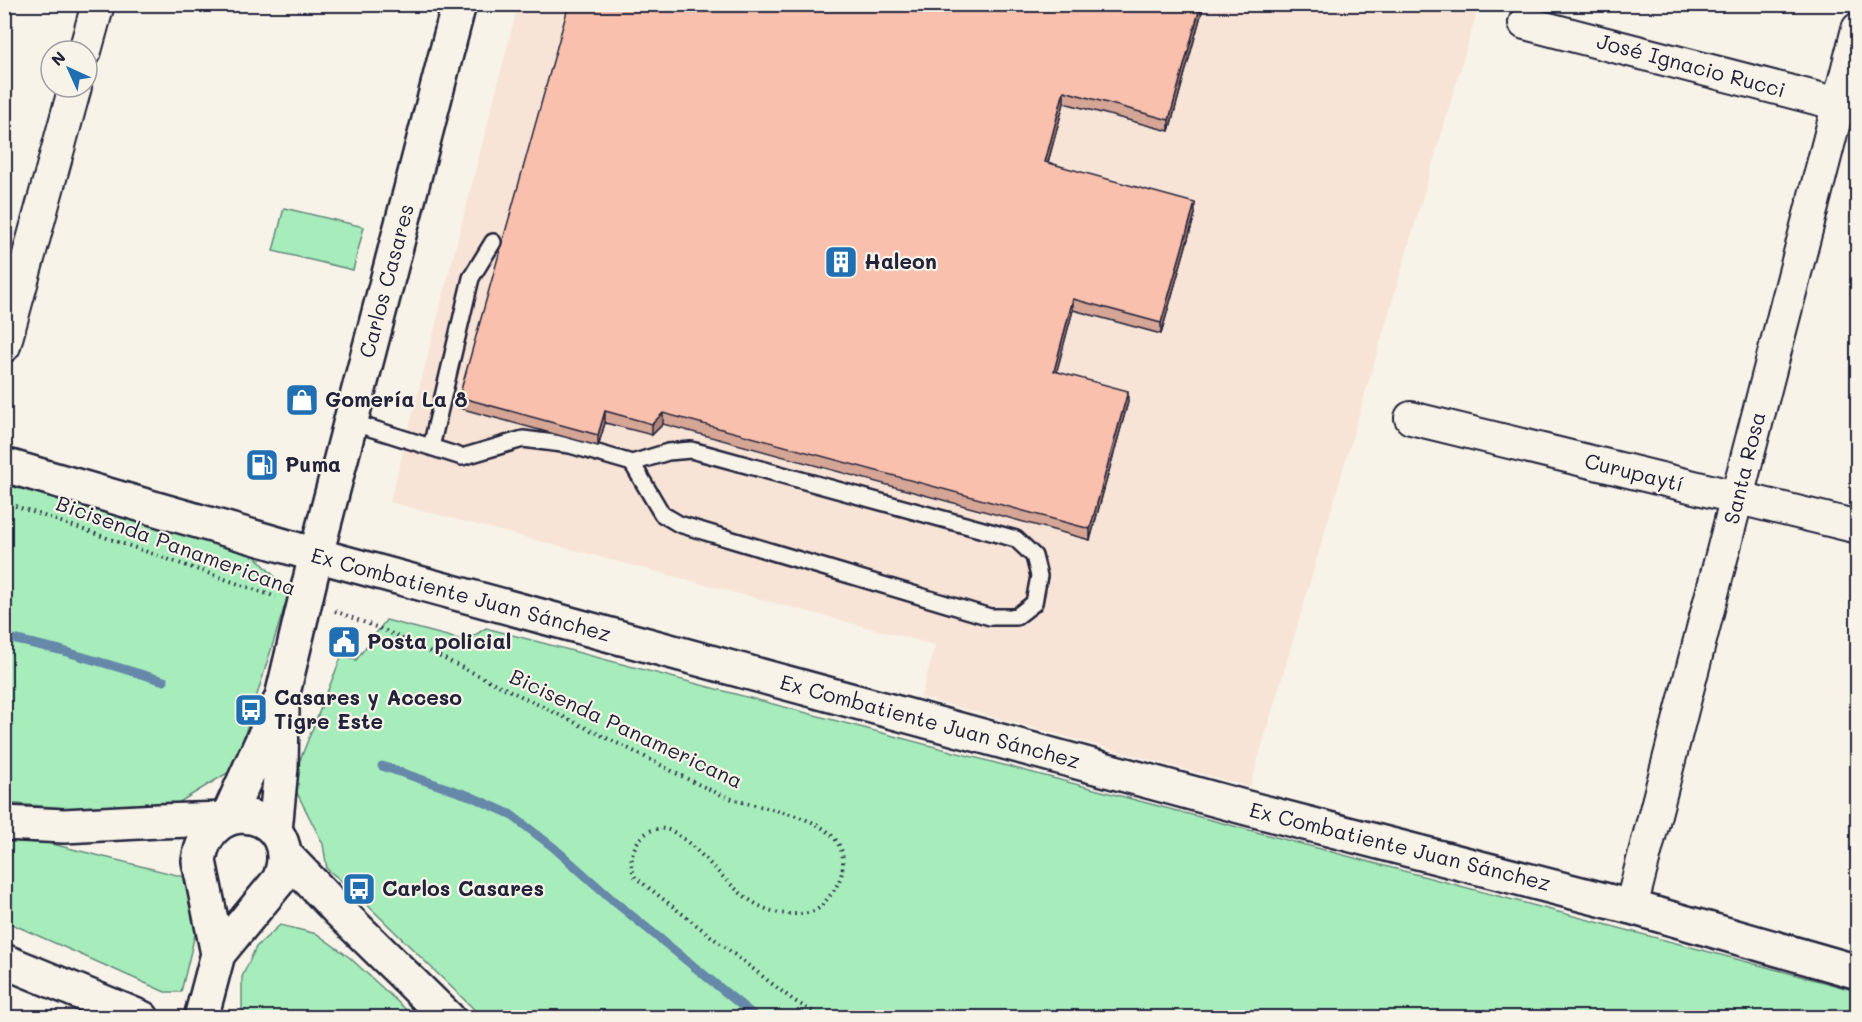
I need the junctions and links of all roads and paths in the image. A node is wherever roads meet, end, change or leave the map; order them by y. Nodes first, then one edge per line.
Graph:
1 (459, 4) edge
2 (91, 6) edge
3 (1525, 22) dead end
4 (1857, 29) edge
5 (87, 39) edge
6 (72, 99) edge
7 (1848, 106) edge
8 (493, 242) dead end
9 (4, 346) edge
10 (1411, 418) dead end
11 (351, 422) junction
12 (431, 447) junction
13 (632, 463) junction
14 (4, 465) edge
15 (1737, 498) junction
16 (4, 502) edge
17 (1857, 527) edge
18 (316, 555) junction
19 (303, 607) junction
20 (282, 697) junction
21 (227, 819) junction
22 (4, 823) edge
23 (280, 843) junction
24 (1631, 907) junction
25 (218, 954) junction
26 (4, 961) edge
27 (1857, 972) edge
28 (142, 1017) edge
29 (201, 1017) edge
30 (448, 1017) edge
31 (823, 1017) edge

1 - 11 main road, Carlos Casares
2 - 5 street
3 - 7 street, José Ignacio Rucci
4 - 7 street, Santa Rosa
6 - 9 street
7 - 15 street, Santa Rosa
8 - 12 lane
10 - 15 street, Curupaytí
11 - 12 lane
11 - 18 main road, Carlos Casares
12 - 13 lane
13 - 13 lane
14 - 18 main road, Ex Combatiente Juan Sánchez
15 - 17 street, Curupaytí
15 - 24 street, Santa Rosa
16 - 19 path, Bicisenda Panamericana
18 - 19 main road, Carlos Casares
18 - 24 main road, Ex Combatiente Juan Sánchez
19 - 20 main road, Carlos Casares
19 - 31 path, Bicisenda Panamericana
20 - 21 main road, Carlos Casares
20 - 23 main road, Carlos Casares
21 - 22 main road
21 - 23 main road
21 - 25 main road, Carlos Casares
23 - 25 main road, Carlos Casares
23 - 30 main road
24 - 27 main road, Ex Combatiente Juan Sánchez
25 - 29 main road, Carlos Casares
26 - 28 main road

